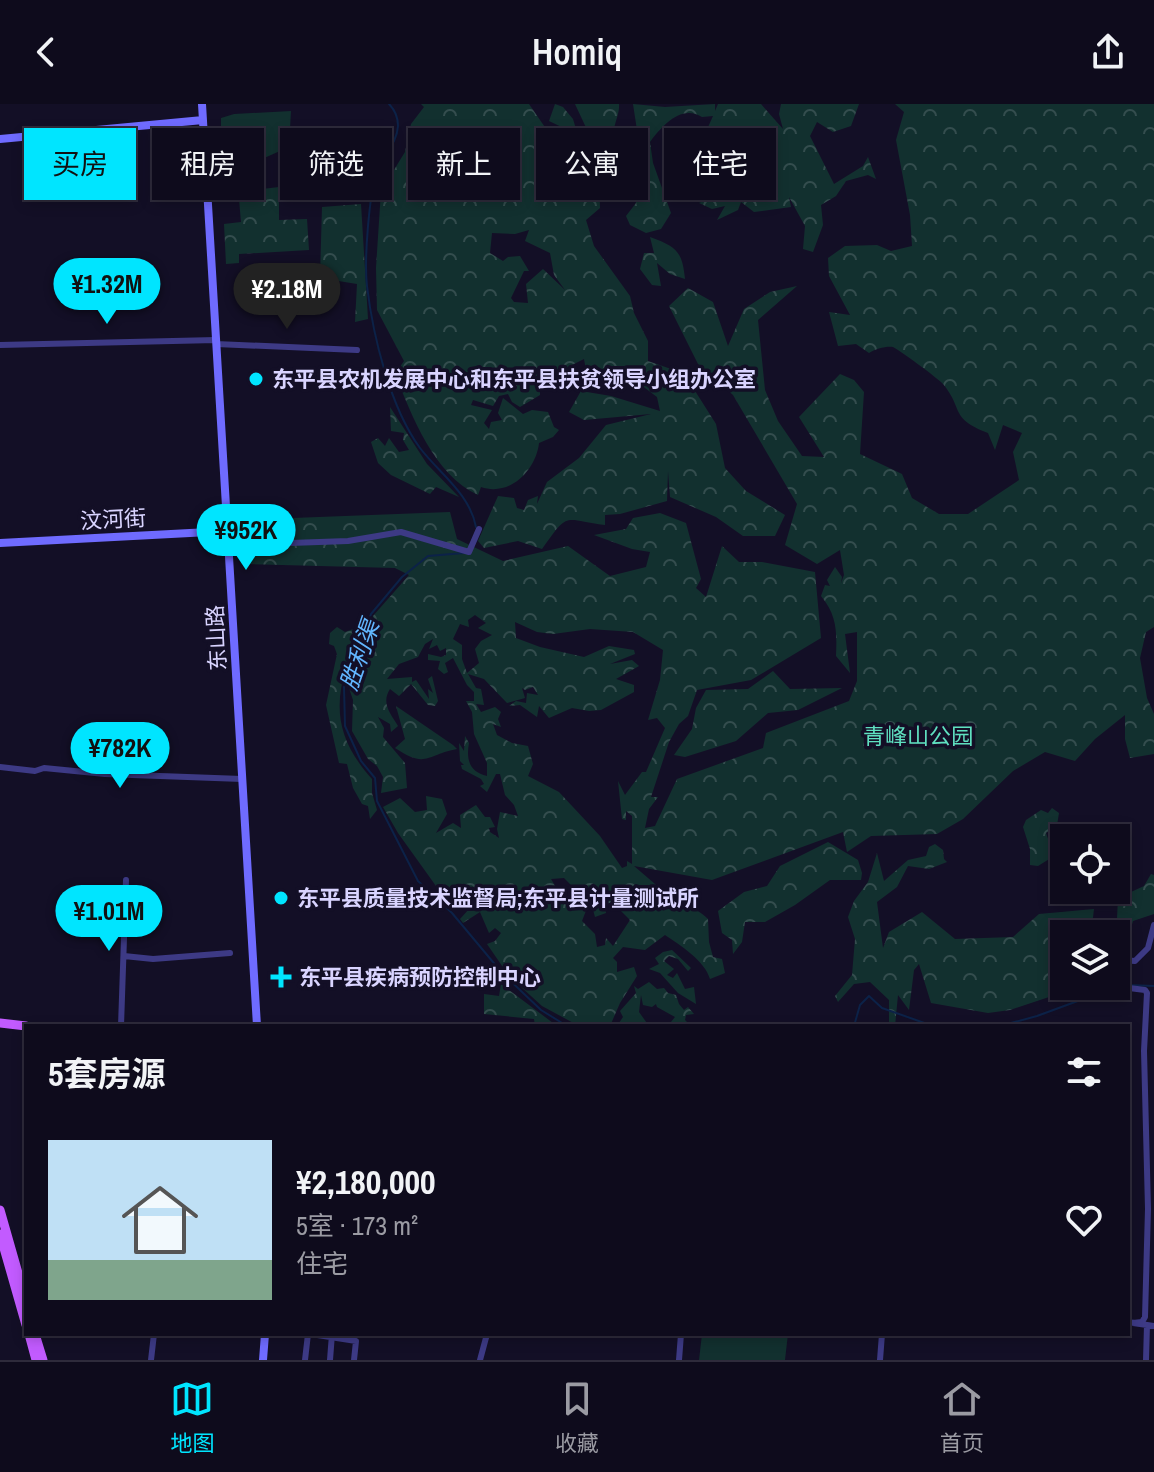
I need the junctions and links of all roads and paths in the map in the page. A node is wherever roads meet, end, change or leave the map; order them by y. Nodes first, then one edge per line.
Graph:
1 (202, 104) edge
2 (203, 120) junction
3 (0, 139) edge
4 (216, 342) junction
5 (0, 345) edge
6 (357, 350) dead end
7 (479, 529) dead end
8 (228, 531) junction
9 (0, 543) edge
10 (228, 545) junction
11 (0, 767) edge
12 (242, 779) junction
13 (126, 880) dead end
14 (1154, 925) edge
15 (230, 953) dead end
16 (124, 956) junction
17 (1130, 961) edge
18 (1130, 988) edge
19 (0, 1023) edge
20 (121, 1024) edge
21 (257, 1024) edge
22 (24, 1026) edge
23 (0, 1210) edge
24 (0, 1234) edge
25 (24, 1294) edge
26 (24, 1318) edge
27 (1130, 1323) edge
28 (1150, 1325) edge
29 (30, 1336) edge
30 (35, 1336) edge
31 (154, 1336) edge
32 (265, 1336) edge
33 (309, 1336) edge
34 (332, 1336) edge
35 (486, 1336) edge
36 (681, 1336) edge
37 (882, 1336) edge
38 (36, 1360) edge
39 (151, 1360) edge
40 (263, 1360) edge
41 (305, 1360) edge
42 (330, 1360) edge
43 (354, 1360) edge
44 (480, 1360) edge
45 (679, 1360) edge
46 (880, 1360) edge
47 (1146, 1360) edge

1 - 2 street, 东山路
2 - 3 street
2 - 4 street, 东山路
4 - 5 street
4 - 6 street
4 - 8 street, 东山路
7 - 10 street
8 - 9 street, 汶河街
8 - 10 street, 东山路
10 - 12 street, 东山路
11 - 12 street
12 - 21 street, 东山路
13 - 16 street
14 - 17 street
15 - 16 street
16 - 20 street
18 - 27 street
19 - 22 main road
23 - 25 main road
24 - 26 main road
27 - 28 street
28 - 47 street
29 - 38 main road
30 - 38 main road
31 - 39 street
32 - 40 street
33 - 41 street
34 - 42 street
34 - 43 street
35 - 44 street
36 - 45 street
37 - 46 street

